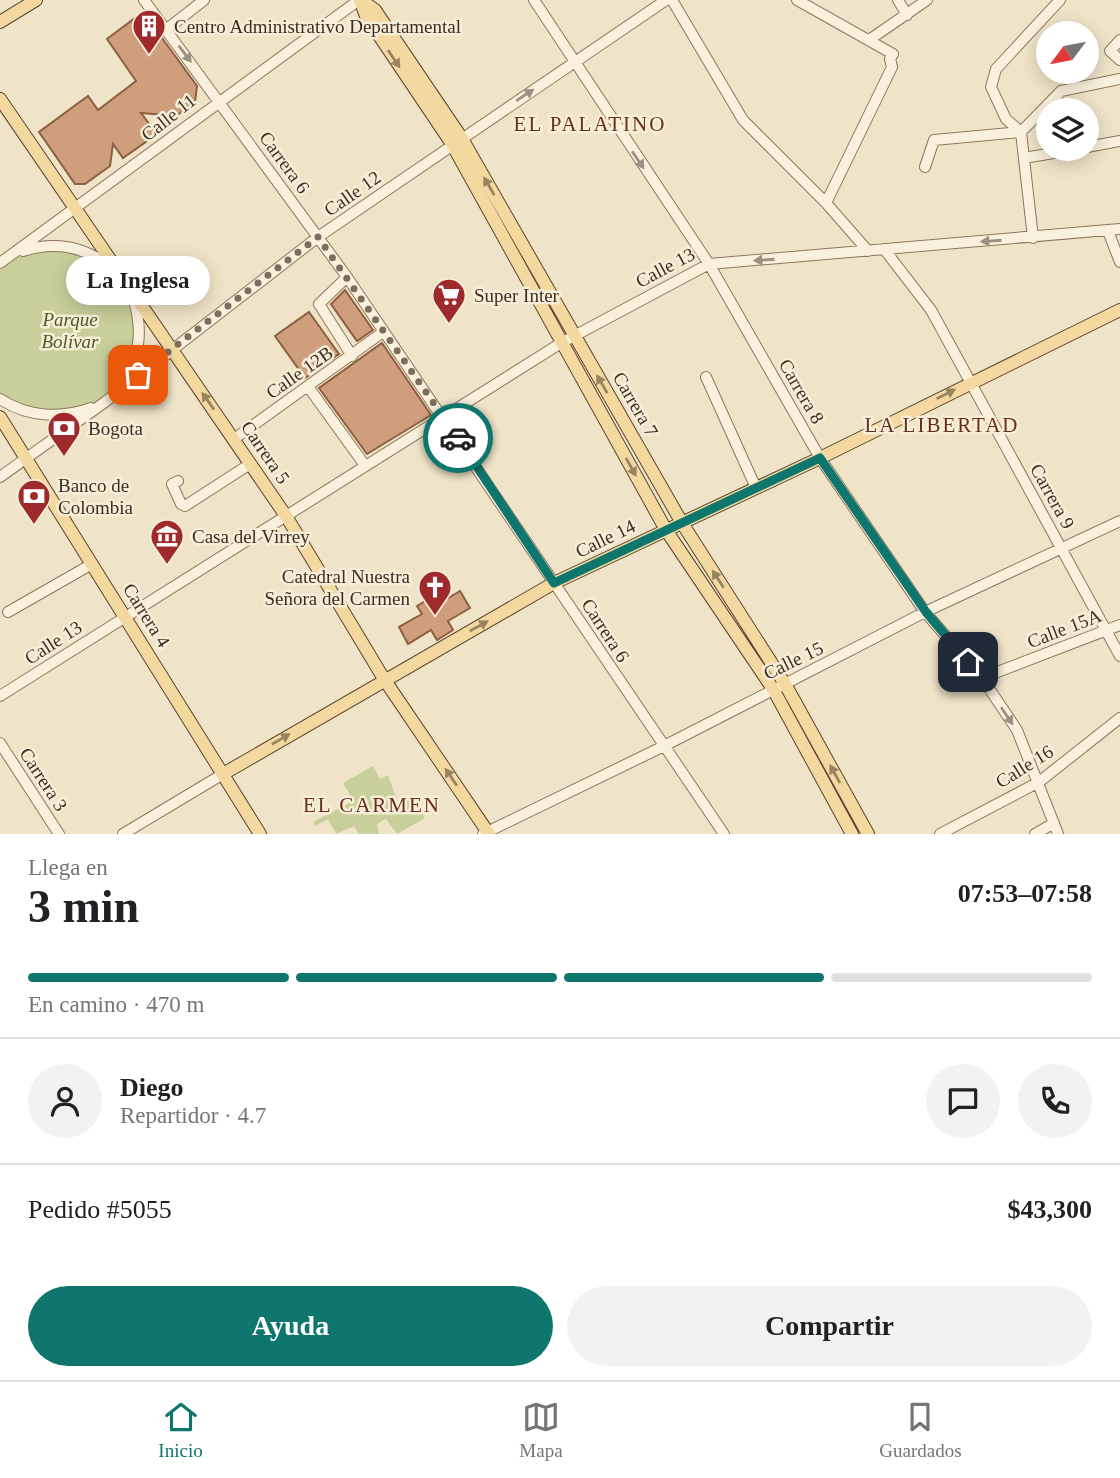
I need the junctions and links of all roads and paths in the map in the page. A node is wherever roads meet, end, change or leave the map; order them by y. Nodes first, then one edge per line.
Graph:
1 (36, 0) edge
2 (144, 0) edge
3 (204, 0) edge
4 (360, 0) edge
5 (534, 0) edge
6 (666, 0) edge
7 (672, 0) edge
8 (797, 0) edge
9 (898, 0) edge
10 (928, 0) edge
11 (1060, 0) edge
12 (907, 15) junction
13 (0, 22) edge
14 (167, 29) junction
15 (869, 40) junction
16 (1120, 40) edge
17 (1120, 60) edge
18 (573, 63) junction
19 (1120, 79) edge
20 (0, 99) edge
21 (219, 100) junction
22 (1021, 132) junction
23 (456, 141) junction
24 (1120, 141) edge
25 (1099, 145) edge
26 (1036, 156) edge
27 (1024, 158) junction
28 (925, 167) dead end
29 (826, 203) junction
30 (76, 209) junction
31 (1120, 229) edge
32 (1108, 231) junction
33 (318, 237) junction
34 (1033, 238) junction
35 (884, 249) junction
36 (868, 251) junction
37 (2, 262) edge
38 (1120, 262) edge
39 (709, 264) junction
40 (347, 277) junction
41 (126, 281) junction
42 (1120, 310) edge
43 (383, 332) junction
44 (574, 335) junction
45 (561, 343) junction
46 (171, 349) junction
47 (352, 356) junction
48 (706, 377) dead end
49 (970, 382) junction
50 (309, 388) junction
51 (0, 399) edge
52 (105, 401) junction
53 (443, 415) junction
54 (0, 417) edge
55 (234, 439) junction
56 (27, 458) junction
57 (820, 458) junction
58 (250, 464) junction
59 (364, 464) junction
60 (0, 477) edge
61 (178, 481) dead end
62 (756, 488) junction
63 (286, 516) junction
64 (1120, 521) edge
65 (682, 523) junction
66 (666, 530) junction
67 (1061, 549) junction
68 (92, 564) junction
69 (554, 583) junction
70 (8, 611) dead end
71 (926, 612) junction
72 (125, 616) junction
73 (1120, 625) edge
74 (1106, 630) junction
75 (1120, 656) edge
76 (982, 678) junction
77 (384, 679) junction
78 (785, 684) junction
79 (773, 689) junction
80 (0, 696) edge
81 (1120, 718) edge
82 (0, 743) edge
83 (662, 747) junction
84 (223, 774) junction
85 (1039, 782) junction
86 (1056, 829) edge
87 (486, 833) edge
88 (58, 834) edge
89 (123, 834) edge
90 (260, 834) edge
91 (724, 834) edge
92 (852, 834) edge
93 (868, 834) edge
94 (940, 834) edge
95 (1035, 834) edge

1 - 13 main road
2 - 14 street, Carrera 6
3 - 14 street
4 - 21 street, Calle 11
4 - 23 main road, Carrera 7
5 - 18 street, Carrera 8
6 - 18 street, Calle 12
7 - 29 street
8 - 15 street
9 - 12 street
10 - 12 street
11 - 22 street
12 - 15 street
14 -> 21 street, Carrera 6
15 - 29 street
16 - 17 street
23 -> 18 street, Calle 12
18 -> 39 street, Carrera 8
19 - 22 street
20 - 30 main road, Carrera 5
21 - 30 street, Calle 11
21 - 33 street, Carrera 6
22 - 27 street
22 - 28 street
23 - 33 street, Calle 12
44 -> 23 main road, Carrera 7
23 - 45 main road, Carrera 7
24 - 25 street
26 - 27 street
27 - 34 street
29 - 36 street
30 - 37 street, Calle 11
30 - 41 main road, Carrera 5
31 - 32 street, Calle 13
32 - 34 street, Calle 13
32 - 38 street
33 - 40 street, Carrera 6
33 - 46 street, Calle 12
34 -> 35 street, Calle 13
35 - 36 street, Calle 13
35 - 49 street, Carrera 9
36 -> 39 street, Calle 13
37 - 41 street
39 - 44 street, Calle 13
39 - 57 street, Carrera 8
40 - 43 street, Carrera 6
40 - 47 street
41 - 46 main road, Carrera 5
41 - 52 street
42 - 49 main road, Calle 14
43 - 47 street, Calle 12B
43 - 53 street, Carrera 6
44 - 45 street, Calle 13
65 -> 44 main road, Carrera 7
45 - 53 street, Calle 13
45 -> 66 main road, Carrera 7
46 - 52 street, Calle 12
55 -> 46 main road, Carrera 5
47 - 50 street, Calle 12B
48 - 62 street
57 -> 49 main road, Calle 14
49 - 67 street, Carrera 9
50 - 55 street, Calle 12B
50 - 59 street
51 - 52 street
52 - 56 street, Calle 12
53 - 59 street, Calle 13
53 - 69 street, Carrera 6
54 - 56 main road, Carrera 4
55 - 58 main road, Carrera 5
56 - 60 street, Calle 12
56 - 68 main road, Carrera 4
57 - 62 main road, Calle 14
57 - 71 street, Carrera 8
58 - 61 street
58 - 63 main road, Carrera 5
59 - 63 street, Calle 13
62 - 65 main road, Calle 14
63 - 72 street, Calle 13
63 - 77 main road, Carrera 5
64 - 67 street, Calle 15
65 - 66 main road, Calle 14
78 -> 65 main road, Carrera 7
66 - 69 main road, Calle 14
66 - 79 main road, Carrera 7
67 - 71 street, Calle 15
67 - 74 street, Carrera 9
68 - 70 street
68 - 72 main road, Carrera 4
77 -> 69 main road, Calle 14
69 - 83 street, Carrera 6
71 - 76 street, Carrera 8
71 - 78 street, Calle 15
72 - 80 street, Calle 13
72 - 84 main road, Carrera 4
73 - 74 street, Calle 15A
74 - 75 street, Carrera 9
74 - 76 street, Calle 15A
76 -> 85 street, Carrera 8
84 -> 77 main road, Calle 14
87 -> 77 main road, Carrera 5
78 - 79 street, Calle 15
93 -> 78 main road, Carrera 7
79 - 83 street, Calle 15
79 - 92 main road, Carrera 7
81 - 85 street, Calle 16
82 - 88 street, Carrera 3
83 - 87 street, Calle 15
83 - 91 street, Carrera 6
84 - 89 street, Calle 14
84 - 90 main road, Carrera 4
85 - 86 street, Carrera 8
85 - 94 street, Calle 16
86 - 95 street

